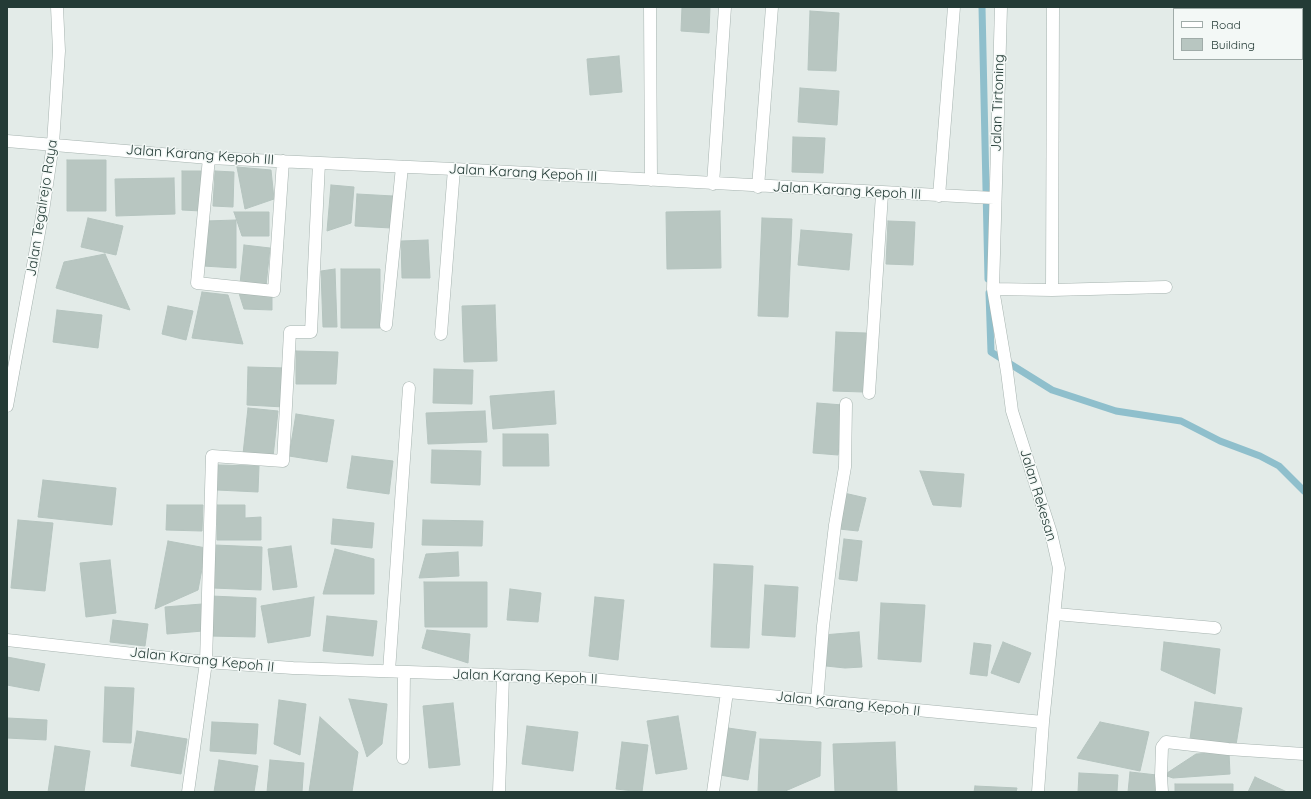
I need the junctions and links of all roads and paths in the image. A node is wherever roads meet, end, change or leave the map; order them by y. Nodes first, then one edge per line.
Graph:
1 (57, 7) edge
2 (650, 7) edge
3 (725, 7) edge
4 (772, 7) edge
5 (954, 7) edge
6 (1001, 7) edge
7 (1053, 7) edge
8 (7, 141) edge
9 (53, 144) junction
10 (209, 158) junction
11 (283, 161) junction
12 (318, 163) junction
13 (402, 167) junction
14 (454, 169) junction
15 (651, 180) junction
16 (712, 184) junction
17 (758, 187) junction
18 (882, 194) junction
19 (939, 196) junction
20 (992, 198) junction
21 (1166, 287) dead end
22 (993, 289) junction
23 (1052, 290) junction
24 (386, 325) dead end
25 (441, 334) dead end
26 (13, 345) edge
27 (409, 388) dead end
28 (869, 393) dead end
29 (846, 404) dead end
30 (7, 406) edge
31 (1056, 614) junction
32 (1215, 628) dead end
33 (7, 640) edge
34 (206, 662) junction
35 (389, 671) junction
36 (404, 672) junction
37 (502, 676) junction
38 (727, 692) junction
39 (817, 702) junction
40 (1043, 722) junction
41 (1304, 754) edge
42 (403, 758) dead end
43 (188, 792) edge
44 (499, 792) edge
45 (713, 792) edge
46 (1038, 792) edge
47 (1162, 792) edge

1 - 9 street, Jalan Tegalrejo Raya
2 - 15 street
3 - 16 street
4 - 17 street
5 - 19 street
6 - 20 street, Jalan Tirtoning
7 - 23 street
8 - 9 street, Jalan Karang Kepoh III
9 - 10 street, Jalan Karang Kepoh III
9 - 26 street, Jalan Tegalrejo Raya
10 - 11 street, Jalan Karang Kepoh III
10 - 11 street
11 - 12 street, Jalan Karang Kepoh III
12 - 13 street, Jalan Karang Kepoh III
12 - 34 street
13 - 14 street, Jalan Karang Kepoh III
13 - 24 street
14 - 15 street, Jalan Karang Kepoh III
14 - 25 street
15 - 16 street, Jalan Karang Kepoh III
16 - 17 street, Jalan Karang Kepoh III
17 - 18 street, Jalan Karang Kepoh III
18 - 19 street, Jalan Karang Kepoh III
18 - 28 street
19 - 20 street, Jalan Karang Kepoh III
20 - 22 street, Jalan Rekesan
21 - 23 street
22 - 23 street
22 - 31 street, Jalan Rekesan
26 - 30 street, Jalan Tegalrejo Raya
27 - 35 street
29 - 39 street
31 - 32 street
31 - 40 street, Jalan Rekesan
33 - 34 street, Jalan Karang Kepoh II
34 - 35 street, Jalan Karang Kepoh II
34 - 43 street
35 - 36 street, Jalan Karang Kepoh II
36 - 37 street, Jalan Karang Kepoh II
36 - 42 street
37 - 38 street, Jalan Karang Kepoh II
37 - 44 street
38 - 39 street, Jalan Karang Kepoh II
38 - 45 street
39 - 40 street, Jalan Karang Kepoh II
40 - 46 street, Jalan Rekesan
41 - 47 street

